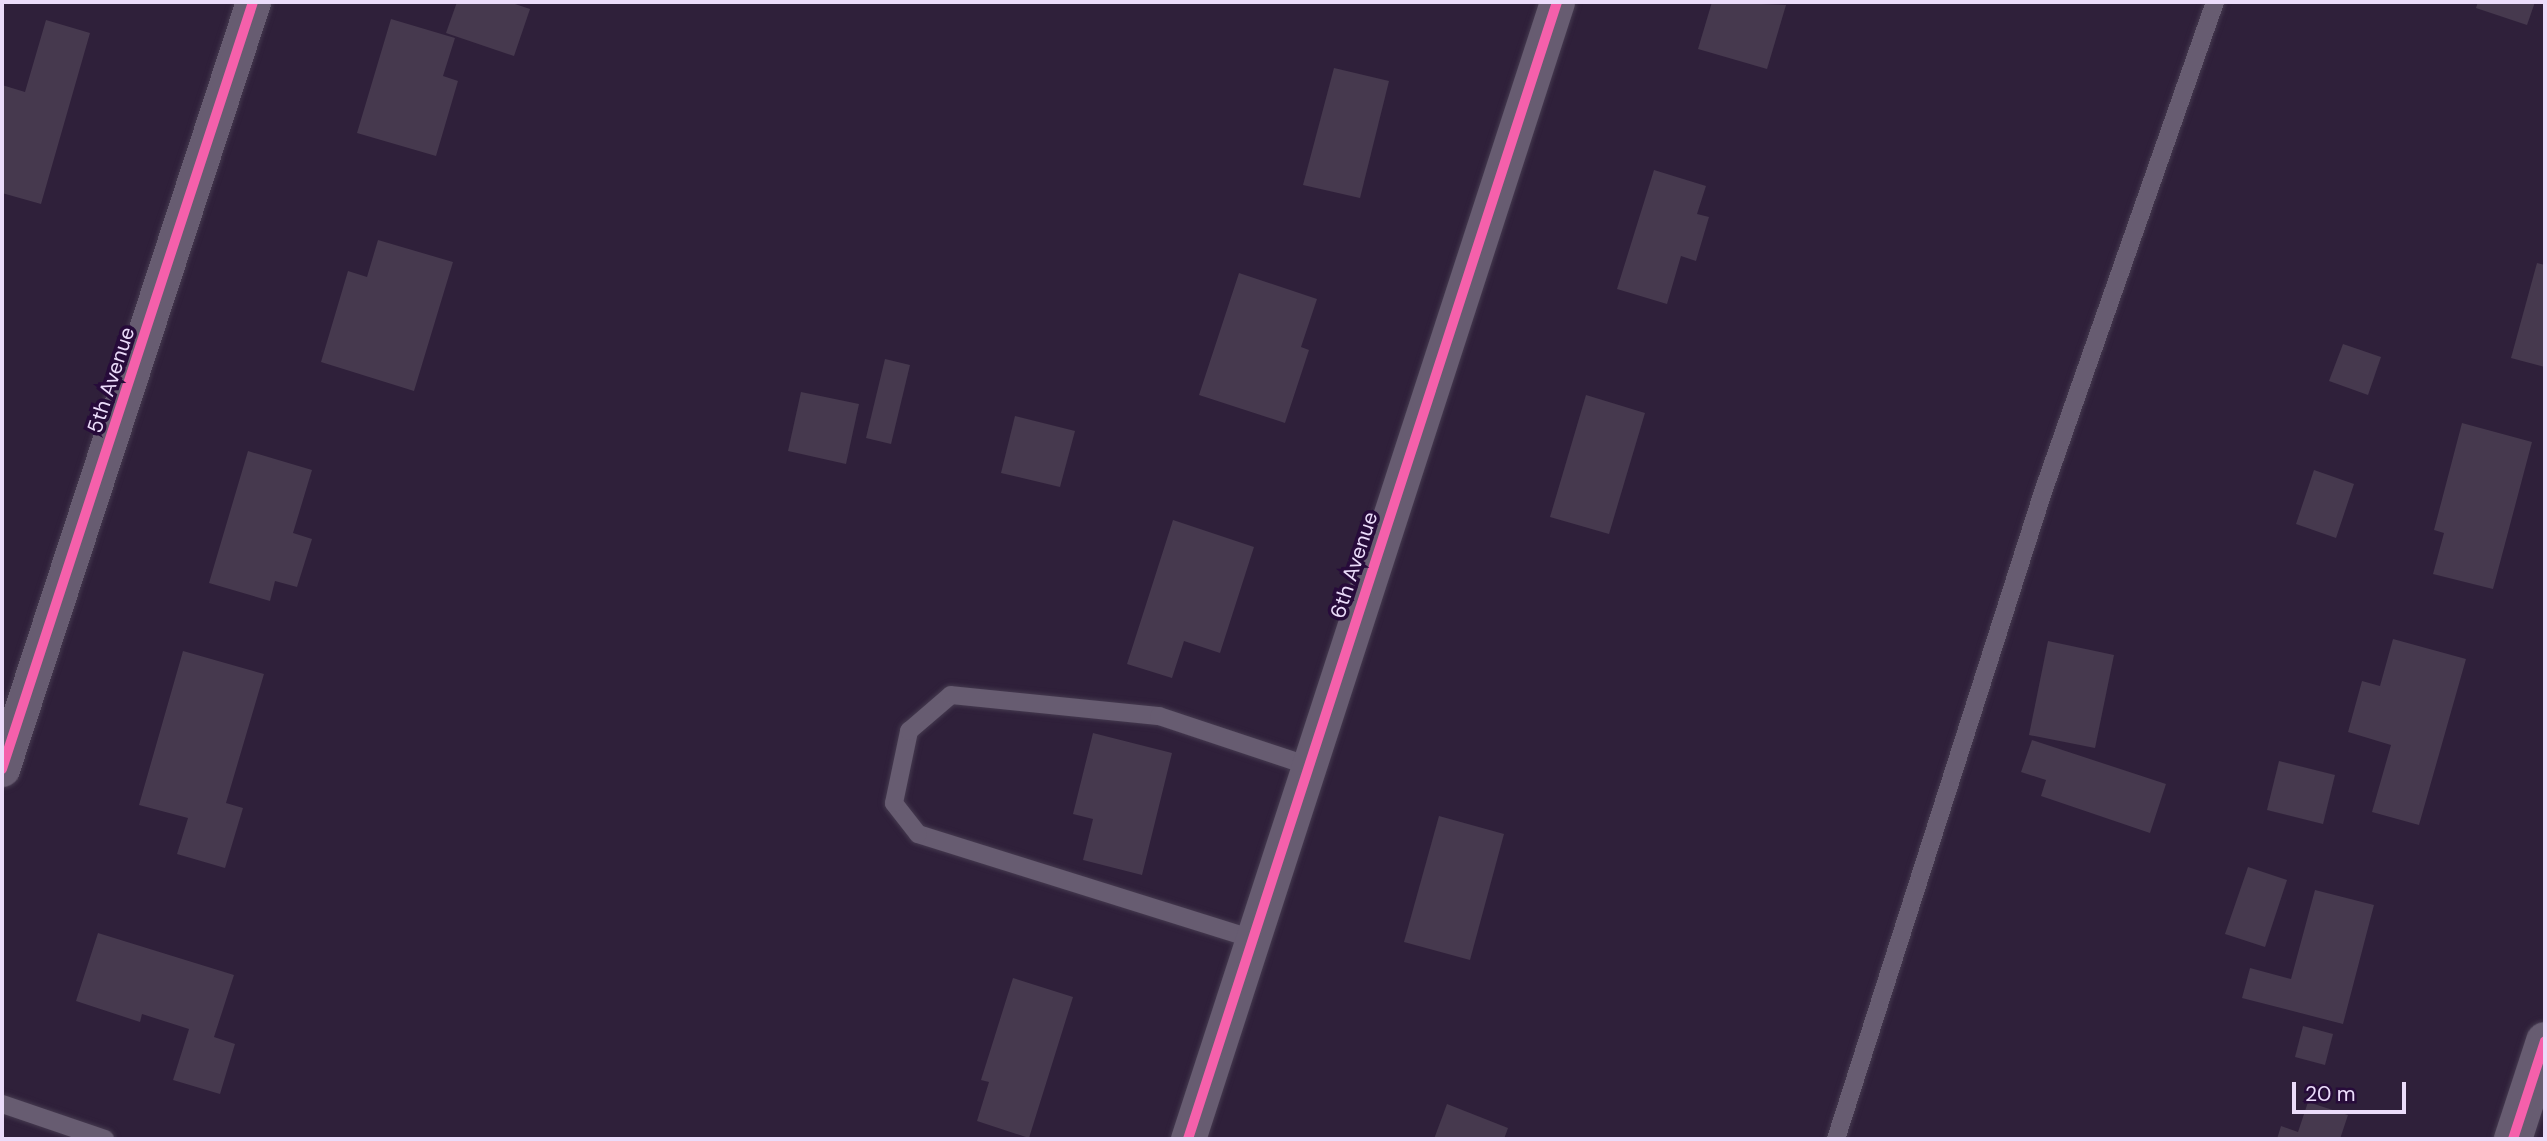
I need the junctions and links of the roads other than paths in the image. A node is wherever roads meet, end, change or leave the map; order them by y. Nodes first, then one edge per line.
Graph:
1 (253, 2) edge
2 (1557, 2) edge
3 (2215, 2) edge
4 (1309, 766) junction
5 (2, 769) edge
6 (1253, 939) junction
7 (2545, 1041) edge
8 (2, 1104) edge
9 (105, 1139) edge
10 (1188, 1139) edge
11 (1836, 1139) edge
12 (2513, 1139) edge

1 - 5 street, 5th Avenue
2 - 4 street, 6th Avenue
3 - 11 lane
4 - 6 street, 6th Avenue
4 - 6 lane
6 - 10 street, 6th Avenue
7 - 12 street
8 - 9 lane

